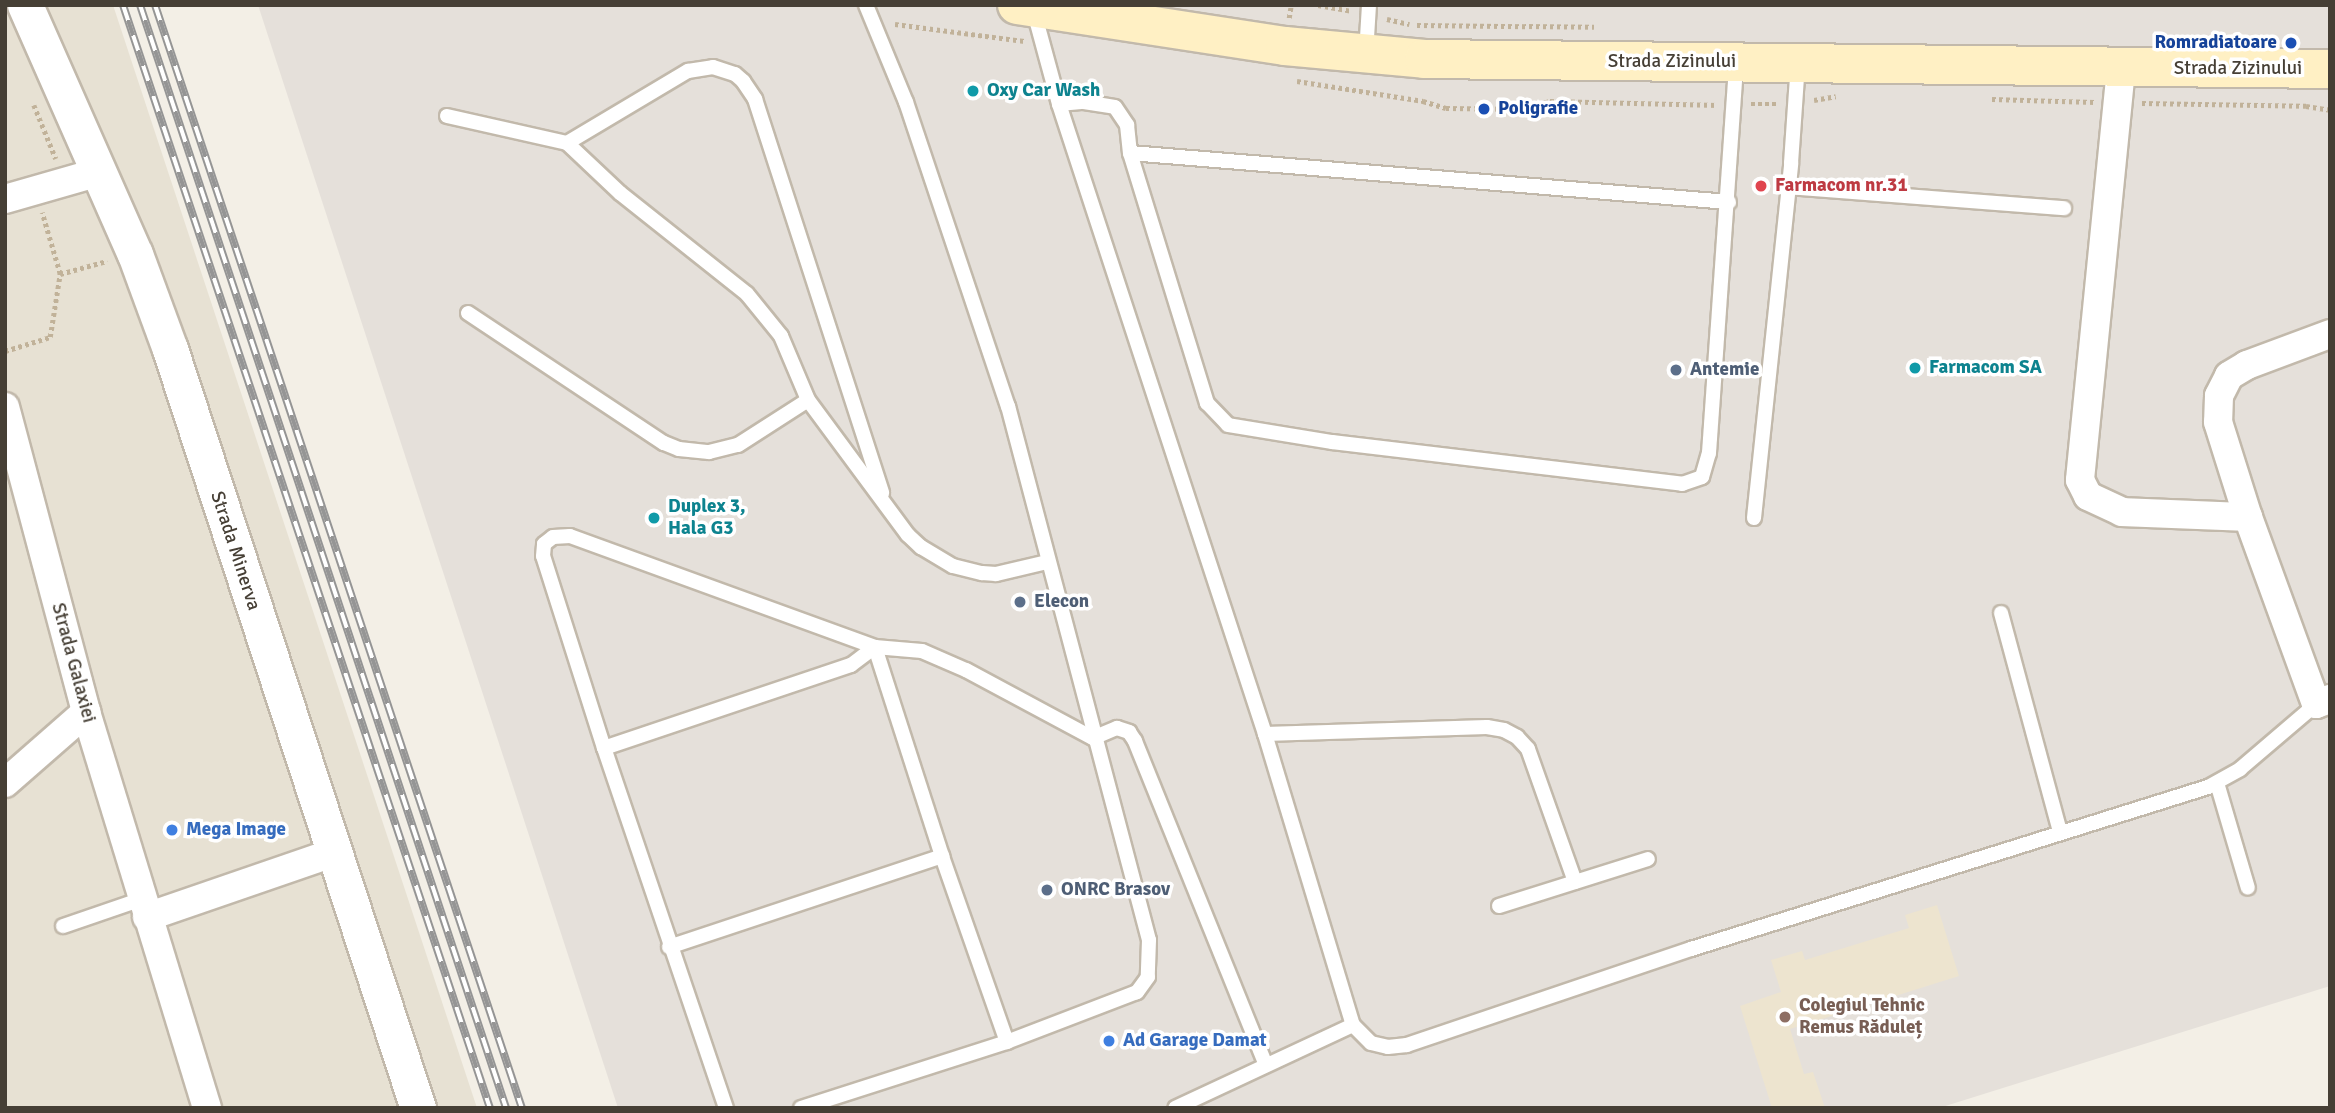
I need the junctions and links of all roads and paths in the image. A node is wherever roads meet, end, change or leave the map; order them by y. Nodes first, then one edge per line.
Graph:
1 (25, 5) edge
2 (866, 5) edge
3 (1369, 5) edge
4 (1025, 6) edge
5 (1366, 55) junction
6 (1736, 62) junction
7 (1798, 63) junction
8 (2121, 69) junction
9 (2330, 69) edge
10 (1059, 104) junction
11 (447, 116) dead end
12 (567, 143) junction
13 (1130, 153) junction
14 (99, 172) junction
15 (1788, 187) junction
16 (36, 191) junction
17 (5, 199) edge
18 (1729, 202) junction
19 (2064, 208) dead end
20 (135, 254) junction
21 (60, 274) junction
22 (468, 313) dead end
23 (2330, 334) edge
24 (5, 351) edge
25 (808, 400) junction
26 (5, 407) edge
27 (886, 504) junction
28 (2248, 517) junction
29 (1754, 519) dead end
30 (1047, 562) junction
31 (2001, 613) dead end
32 (875, 647) junction
33 (2323, 702) edge
34 (86, 712) junction
35 (1265, 734) junction
36 (1093, 738) junction
37 (604, 748) junction
38 (5, 783) edge
39 (2217, 783) junction
40 (2060, 831) junction
41 (333, 853) junction
42 (942, 856) junction
43 (1647, 859) dead end
44 (1575, 882) junction
45 (2248, 888) dead end
46 (1499, 906) dead end
47 (144, 908) junction
48 (63, 926) dead end
49 (669, 947) junction
50 (1353, 1025) junction
51 (1007, 1042) junction
52 (1266, 1065) junction
53 (208, 1108) edge
54 (418, 1108) edge
55 (726, 1108) edge
56 (801, 1108) edge
57 (1175, 1108) edge

1 - 14 street, Strada Minerva
2 - 30 lane
3 - 5 lane
4 - 5 main road, Strada Zizinului
4 - 10 lane
5 - 6 main road, Strada Zizinului
6 - 7 main road, Strada Zizinului
6 - 18 lane
7 - 8 main road, Strada Zizinului
7 - 15 lane
8 - 9 main road, Strada Zizinului
8 - 28 street
10 - 13 lane
10 - 35 lane
11 - 12 lane
12 - 25 lane
12 - 27 lane
13 - 18 lane
13 - 18 lane
14 - 16 street
14 - 20 street, Strada Minerva
15 - 19 lane
15 - 29 lane
16 - 17 street
16 - 21 path
20 - 21 path
20 - 41 street, Strada Minerva
21 - 24 path
22 - 25 lane
23 - 28 street
25 - 27 lane
26 - 34 street, Strada Galaxiei
27 - 30 lane
28 - 33 street
30 - 36 lane
31 - 40 lane
32 - 36 lane
32 - 37 lane
32 - 37 lane
32 - 42 lane
33 - 39 lane
34 - 38 street
34 - 47 street, Strada Galaxiei
35 - 44 lane
35 - 50 lane
36 - 51 lane
36 - 52 lane
37 - 49 lane
39 - 40 lane
39 - 45 lane
40 - 50 lane
41 - 47 street
41 - 54 street, Strada Minerva
42 - 49 lane
42 - 51 lane
43 - 44 lane
44 - 46 lane
47 - 48 lane
47 - 53 street, Strada Galaxiei
49 - 55 lane
50 - 52 lane
51 - 56 lane
52 - 57 lane

